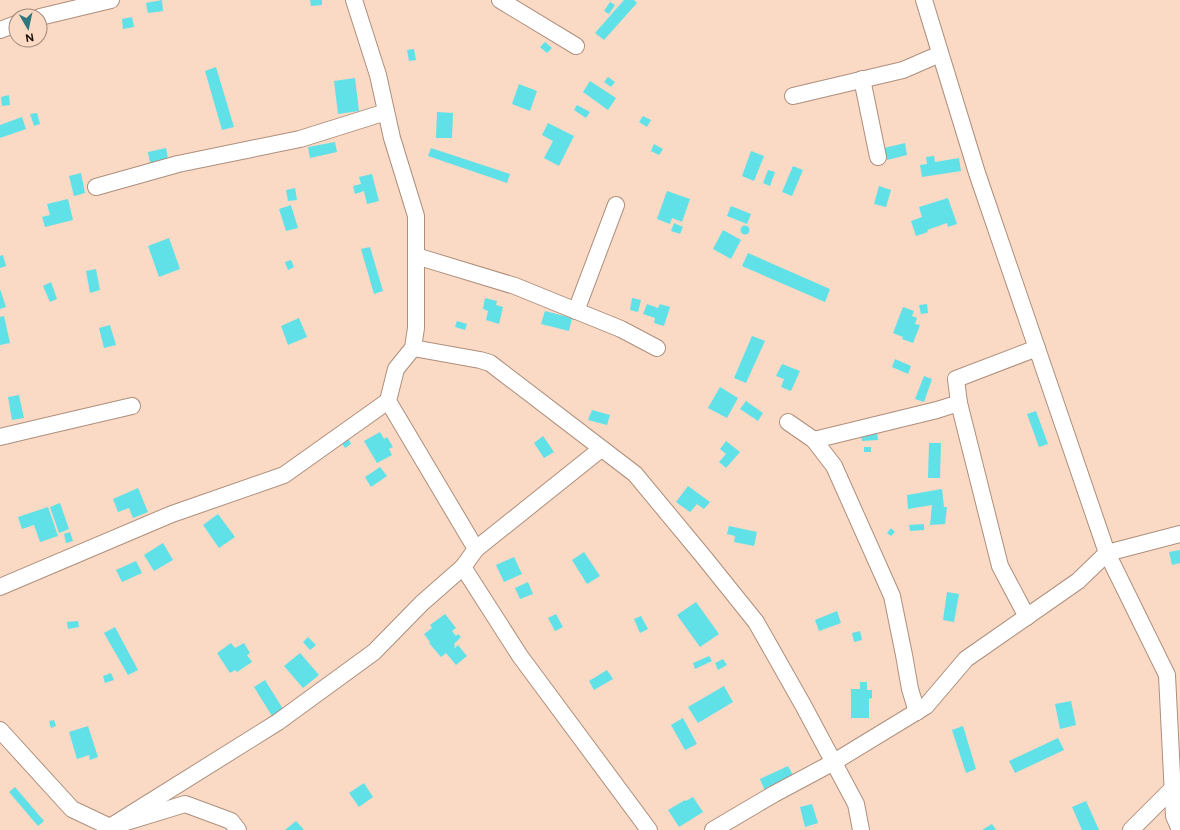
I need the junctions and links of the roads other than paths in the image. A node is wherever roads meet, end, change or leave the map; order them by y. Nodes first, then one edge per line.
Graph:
1 (111, 0) edge
2 (354, 0) edge
3 (500, 0) edge
4 (924, 0) edge
5 (48, 15) edge
6 (576, 46) dead end
7 (940, 54) junction
8 (862, 79) junction
9 (793, 96) dead end
10 (386, 112) junction
11 (878, 157) dead end
12 (96, 187) dead end
13 (616, 205) dead end
14 (416, 256) junction
15 (576, 311) junction
16 (413, 348) junction
17 (657, 348) dead end
18 (1037, 348) junction
19 (388, 402) junction
20 (959, 403) junction
21 (132, 406) dead end
22 (788, 422) dead end
23 (0, 438) edge
24 (814, 440) junction
25 (601, 449) junction
26 (1180, 534) edge
27 (476, 549) junction
28 (1107, 553) junction
29 (464, 567) junction
30 (0, 587) edge
31 (1027, 617) junction
32 (917, 712) junction
33 (0, 730) edge
34 (834, 762) junction
35 (1177, 786) edge
36 (111, 828) edge
37 (238, 830) edge
38 (649, 830) edge
39 (713, 830) edge
40 (861, 830) edge
41 (1131, 830) edge
42 (1180, 830) edge

1 - 5 street
2 - 10 street
3 - 6 street
4 - 7 street
7 - 8 street
7 - 18 street
8 - 9 street
8 - 11 street
10 - 12 street
10 - 14 street
13 - 15 street
14 - 15 street
14 - 16 street
15 - 17 street
16 - 19 street
16 - 25 street
18 - 20 street
18 - 28 street
19 - 27 street
19 - 30 street
20 - 24 street
20 - 31 street
21 - 23 street
22 - 24 street
24 - 32 street
25 - 27 street
25 - 34 street
26 - 28 street
27 - 29 street
28 - 31 street
28 - 35 street
29 - 36 street
29 - 38 street
31 - 32 street
32 - 34 street
33 - 36 street
34 - 39 street
34 - 40 street
35 - 41 street
35 - 42 street
36 - 37 street

